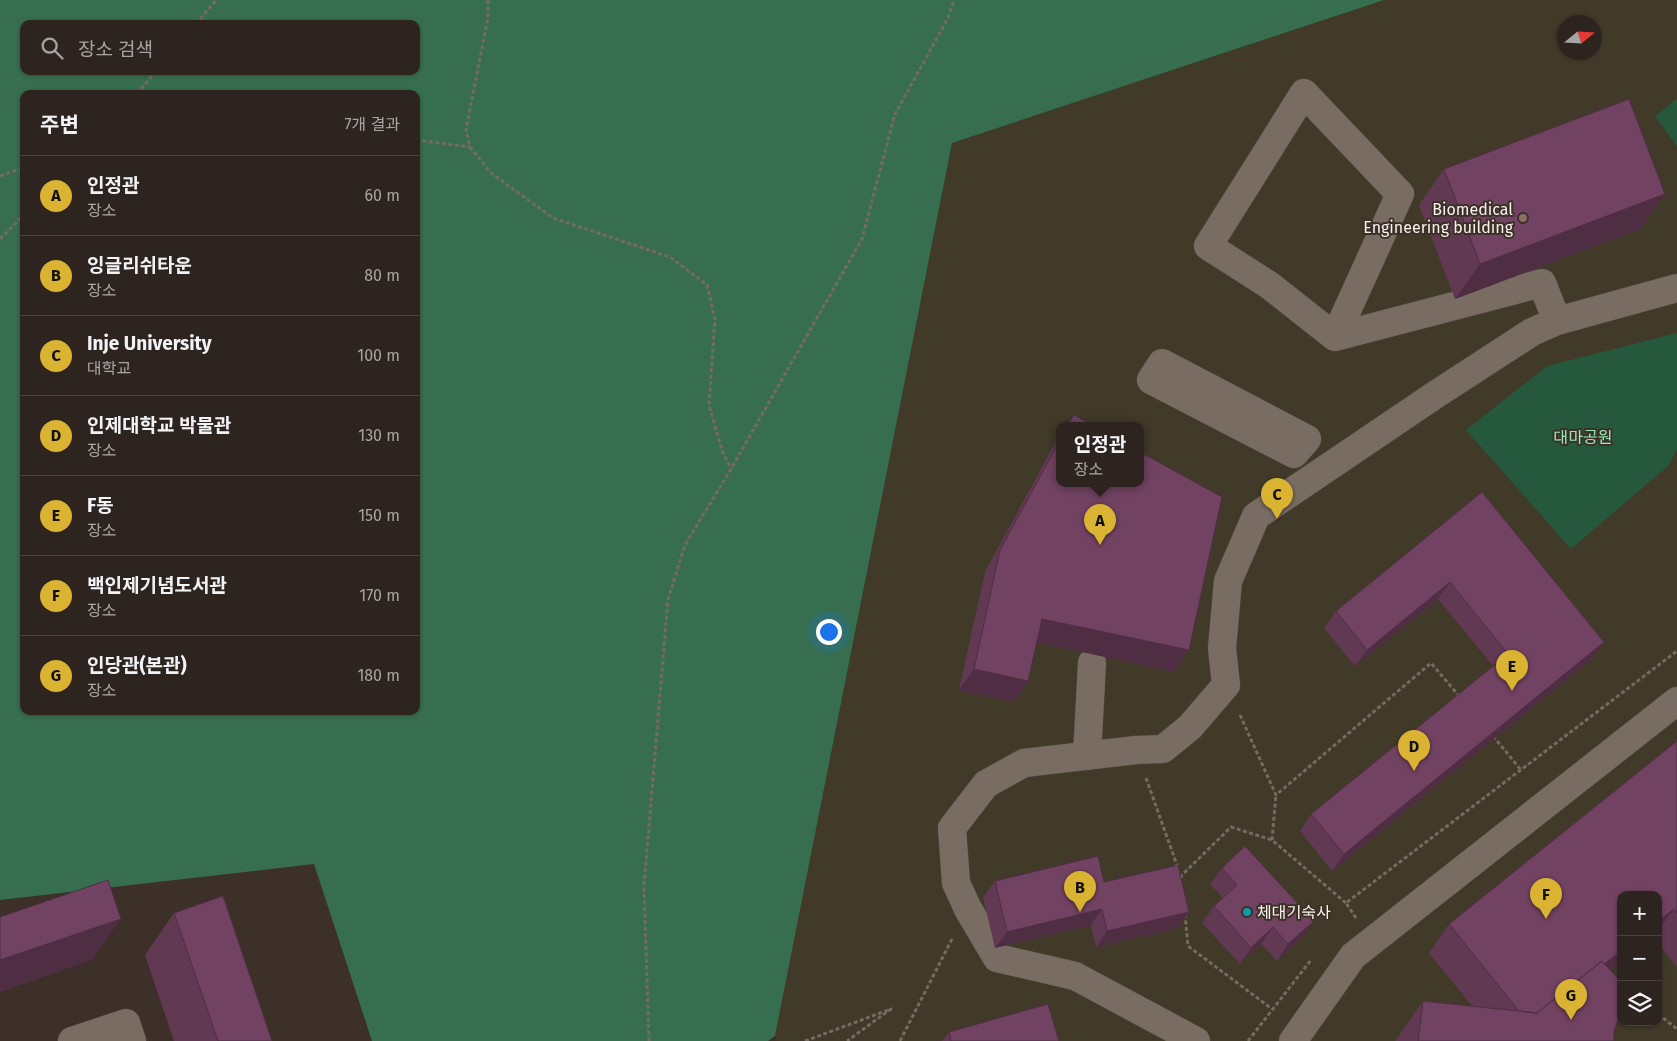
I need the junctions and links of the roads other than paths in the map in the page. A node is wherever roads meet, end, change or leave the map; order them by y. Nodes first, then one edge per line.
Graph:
1 (1677, 288) edge
2 (1557, 321) junction
3 (1335, 337) junction
4 (1299, 448) junction
5 (1318, 472) junction
6 (1092, 663) dead end
7 (1677, 701) edge
8 (1087, 756) junction
9 (72, 1041) edge
10 (132, 1041) edge
11 (1196, 1041) edge
12 (1293, 1041) edge

1 - 2 lane
2 - 3 lane
2 - 5 lane
3 - 3 lane
4 - 4 lane
4 - 5 lane
5 - 8 lane
6 - 8 lane
7 - 12 lane
8 - 11 lane
9 - 10 lane

